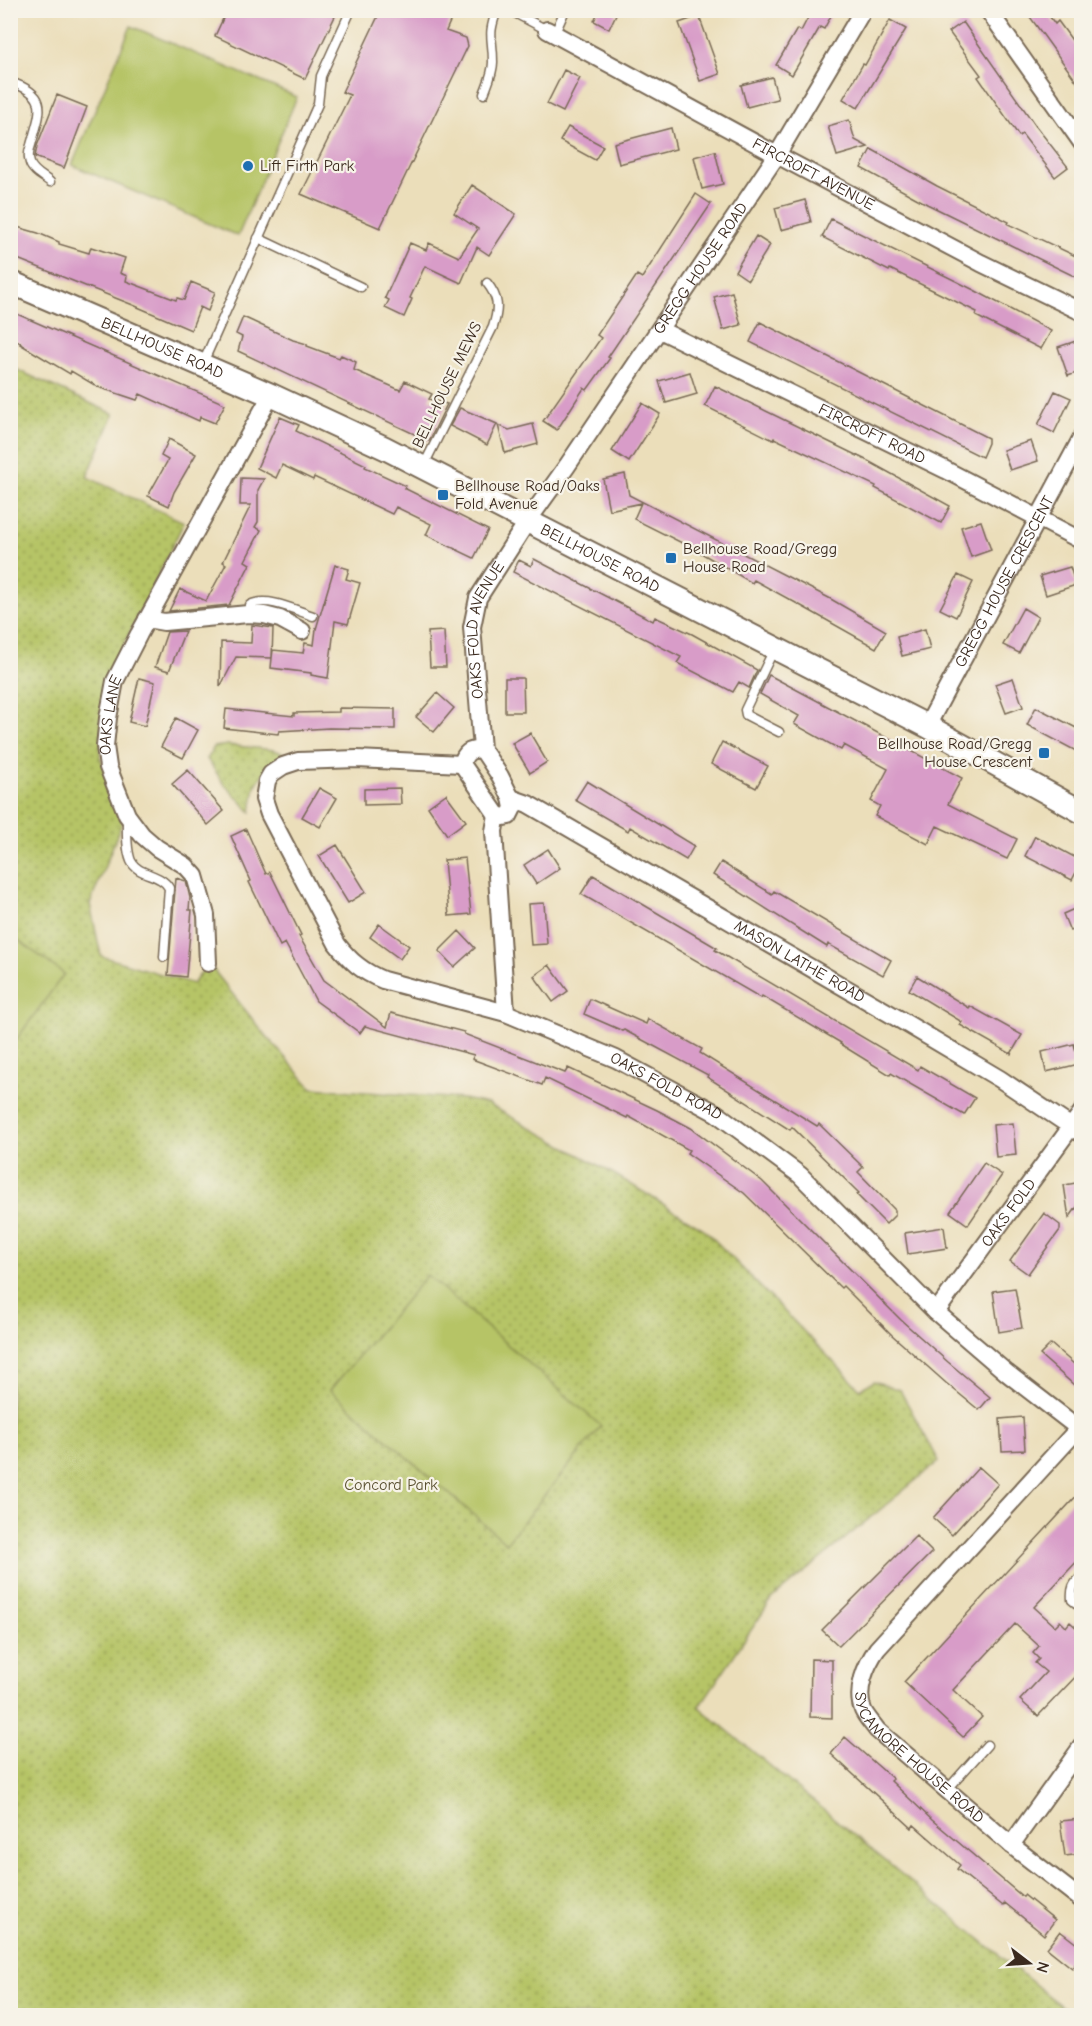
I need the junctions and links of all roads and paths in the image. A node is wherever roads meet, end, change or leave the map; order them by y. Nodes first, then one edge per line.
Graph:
1 (351, 10) edge
2 (497, 10) edge
3 (509, 10) edge
4 (565, 10) edge
5 (863, 10) edge
6 (988, 10) edge
7 (551, 31) junction
8 (10, 82) edge
9 (484, 94) dead end
10 (1082, 143) edge
11 (777, 155) junction
12 (50, 182) dead end
13 (258, 238) junction
14 (10, 282) edge
15 (487, 283) dead end
16 (361, 287) dead end
17 (1082, 312) edge
18 (660, 330) junction
19 (202, 365) junction
20 (271, 395) junction
21 (1082, 437) edge
22 (423, 467) junction
23 (1039, 518) junction
24 (527, 522) junction
25 (1082, 542) edge
26 (248, 614) junction
27 (313, 616) dead end
28 (147, 620) junction
29 (302, 631) dead end
30 (774, 648) junction
31 (927, 726) junction
32 (779, 732) dead end
33 (482, 749) junction
34 (462, 764) junction
35 (511, 798) junction
36 (126, 812) junction
37 (1082, 812) edge
38 (497, 815) junction
39 (164, 957) dead end
40 (208, 963) dead end
41 (506, 1013) junction
42 (1082, 1112) edge
43 (1077, 1130) edge
44 (936, 1312) junction
45 (1080, 1430) edge
46 (1082, 1576) edge
47 (1082, 1608) edge
48 (987, 1745) dead end
49 (1082, 1746) edge
50 (947, 1790) junction
51 (1011, 1845) junction
52 (1082, 1900) edge

1 - 13 lane
2 - 9 lane
3 - 7 lane
4 - 7 lane
5 - 11 street, GREGG HOUSE ROAD
6 - 10 street
7 - 11 street, FIRCROFT AVENUE
8 - 12 lane
11 - 17 street, FIRCROFT AVENUE
11 - 18 street, GREGG HOUSE ROAD
13 - 16 lane
13 - 19 lane
14 - 19 main road, BELLHOUSE ROAD
15 - 22 lane, BELLHOUSE MEWS
18 - 23 street, FIRCROFT ROAD
18 - 24 street, GREGG HOUSE ROAD
19 - 20 main road, BELLHOUSE ROAD
20 - 22 main road, BELLHOUSE ROAD
20 - 28 street, OAKS LANE
21 - 23 street, GREGG HOUSE CRESCENT
22 - 24 main road, BELLHOUSE ROAD
23 - 25 street, FIRCROFT ROAD
23 - 31 street, GREGG HOUSE CRESCENT
24 - 30 main road, BELLHOUSE ROAD
24 - 33 street, OAKS FOLD AVENUE
26 - 27 lane
26 - 28 street
26 - 29 street
28 - 36 street, OAKS LANE
30 - 31 main road, BELLHOUSE ROAD
30 - 32 lane
31 - 37 main road, BELLHOUSE ROAD
33 - 34 street
33 - 35 street, OAKS FOLD AVENUE
34 - 38 street
34 - 41 street, OAKS FOLD ROAD
35 - 38 street
35 - 43 street, MASON LATHE ROAD
36 - 39 lane
36 - 40 street, OAKS LANE
38 - 41 street
41 - 44 street, OAKS FOLD ROAD
42 - 43 street, OAKS FOLD
43 - 44 street, OAKS FOLD
44 - 45 street, OAKS FOLD ROAD
45 - 50 street, SYCAMORE HOUSE ROAD
46 - 47 lane
48 - 50 lane
49 - 51 street
50 - 51 street, SYCAMORE HOUSE ROAD
51 - 52 street, SYCAMORE HOUSE ROAD

